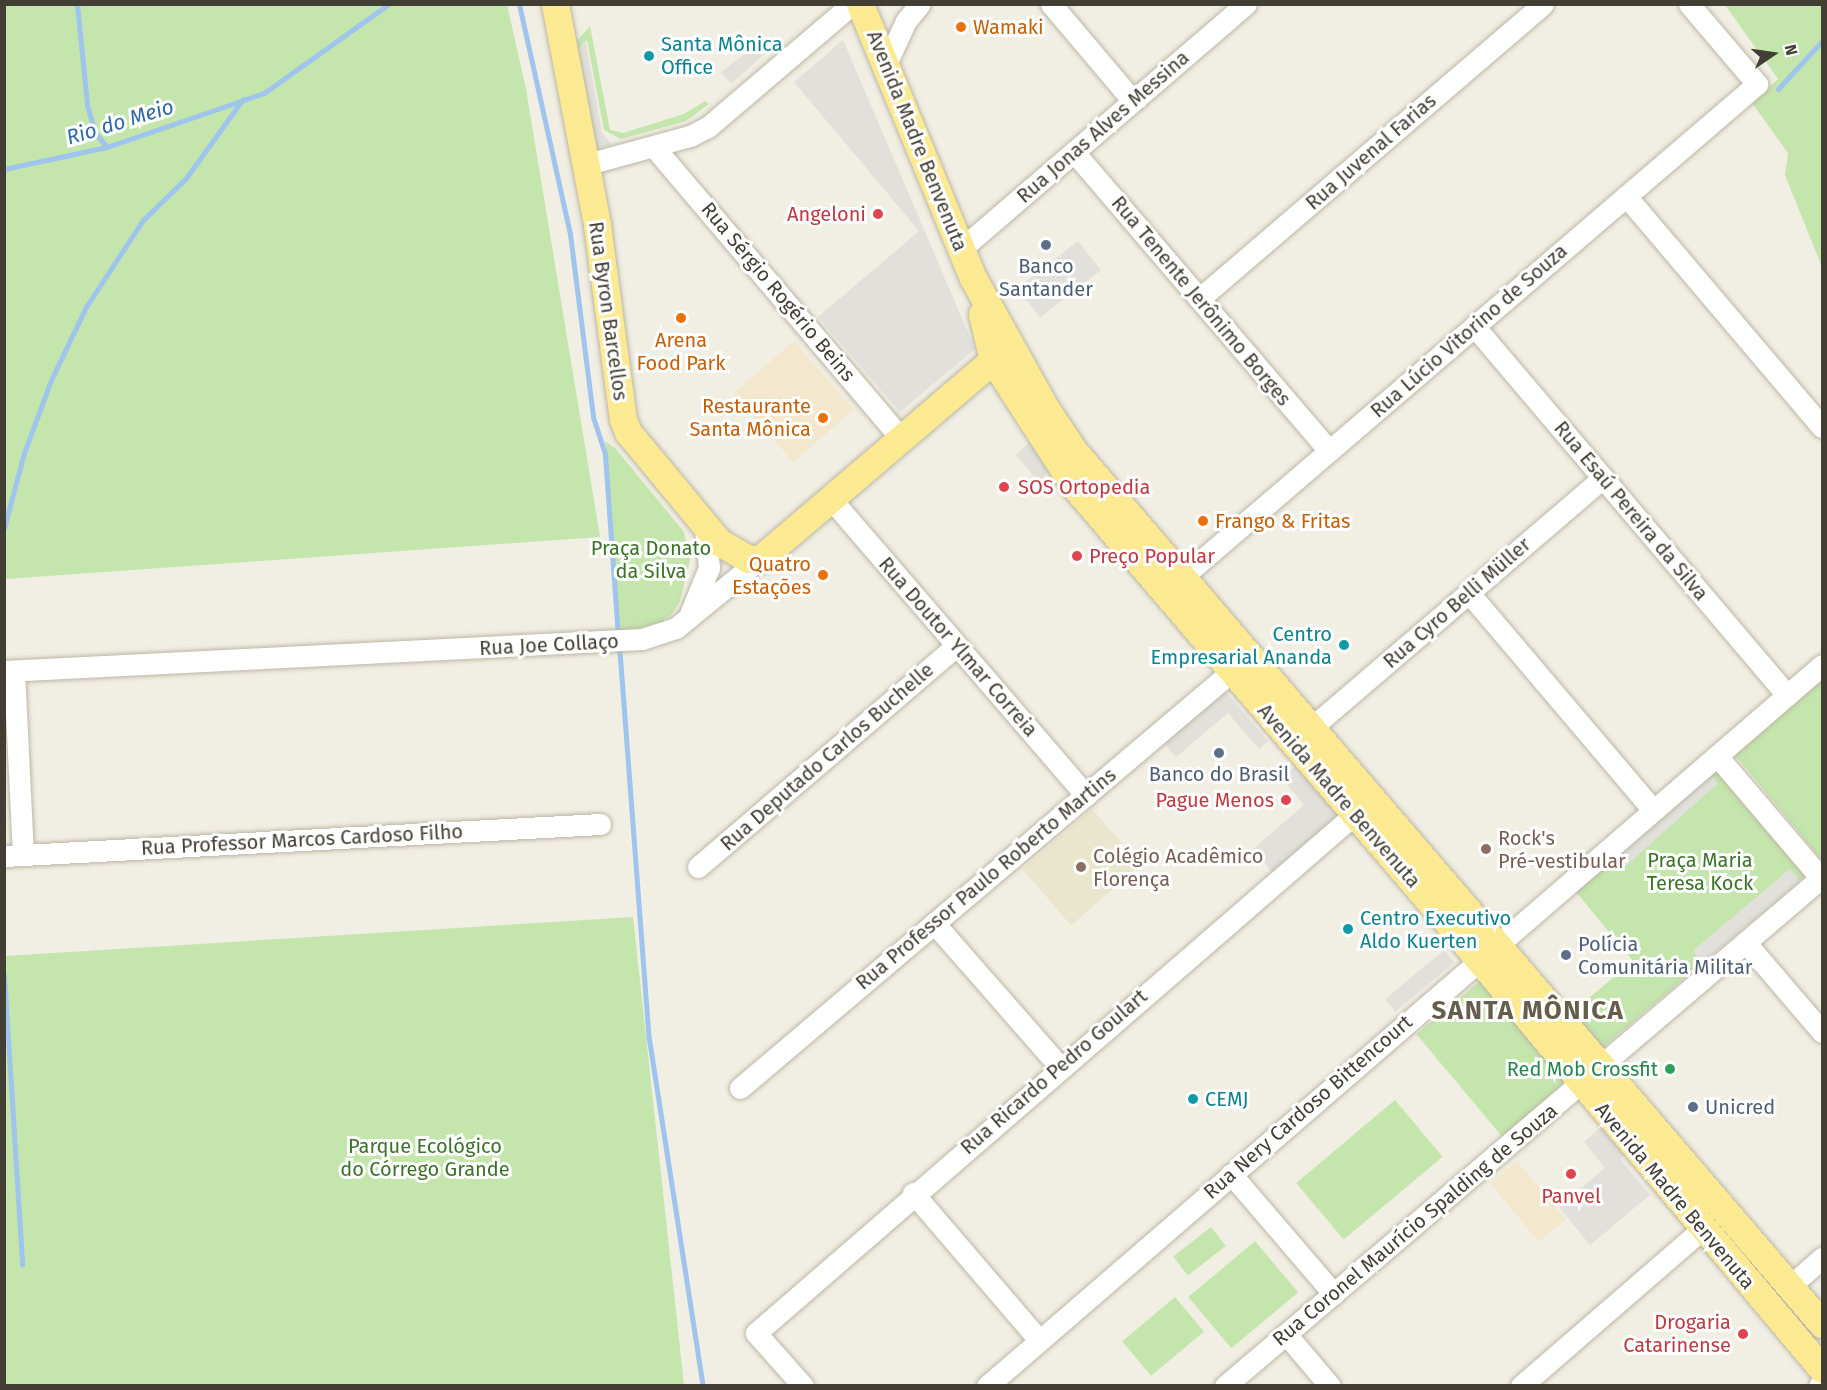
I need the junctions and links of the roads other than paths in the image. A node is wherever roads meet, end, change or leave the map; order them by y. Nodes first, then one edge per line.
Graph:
1 (555, 4) edge
2 (852, 4) edge
3 (860, 4) edge
4 (920, 4) edge
5 (1051, 4) edge
6 (1246, 4) edge
7 (1543, 4) edge
8 (1689, 4) edge
9 (885, 66) junction
10 (1133, 101) junction
11 (654, 147) junction
12 (1074, 152) junction
13 (584, 165) junction
14 (1626, 196) junction
15 (961, 249) junction
16 (973, 278) junction
17 (1199, 299) junction
18 (1474, 326) junction
19 (993, 360) junction
20 (1822, 427) edge
21 (902, 439) junction
22 (1329, 451) junction
23 (1603, 478) junction
24 (831, 500) junction
25 (705, 526) junction
26 (760, 559) junction
27 (1181, 578) junction
28 (1468, 593) junction
29 (688, 620) junction
30 (956, 646) junction
31 (1822, 665) edge
32 (1232, 670) junction
33 (9, 671) edge
34 (1787, 695) junction
35 (1311, 728) junction
36 (1717, 756) junction
37 (1086, 795) junction
38 (1653, 810) junction
39 (1355, 814) junction
40 (600, 824) dead end
41 (14, 855) edge
42 (698, 867) dead end
43 (1822, 878) edge
44 (934, 923) junction
45 (1746, 943) junction
46 (1488, 952) junction
47 (1822, 1032) edge
48 (1602, 1066) junction
49 (1060, 1067) junction
50 (1581, 1084) junction
51 (740, 1088) dead end
52 (1231, 1174) junction
53 (913, 1194) junction
54 (1702, 1229) junction
55 (1822, 1258) edge
56 (1790, 1286) junction
57 (1334, 1294) junction
58 (1822, 1324) edge
59 (1286, 1334) junction
60 (1039, 1340) junction
61 (1822, 1369) edge
62 (1822, 1382) edge
63 (803, 1386) edge
64 (987, 1386) edge
65 (1225, 1386) edge
66 (1330, 1386) edge
67 (1521, 1386) edge
68 (1819, 1386) edge

1 - 13 main road, Rua Byron Barcellos
2 - 11 street
3 - 9 main road, Avenida Madre Benvenuta
4 - 9 street
5 - 10 street
6 - 10 street, Rua Jonas Alves Messina
7 - 17 street, Rua Juvenal Farias
8 - 14 street, Rua Lúcio Vitorino de Souza
9 - 15 main road, Avenida Madre Benvenuta
10 - 12 street, Rua Jonas Alves Messina
11 - 13 street
11 - 21 street, Rua Sérgio Rogério Beins
12 - 15 street, Rua Jonas Alves Messina
12 - 17 street, Rua Tenente Jerônimo Borges
13 - 25 main road, Rua Byron Barcellos
14 - 18 street, Rua Lúcio Vitorino de Souza
14 - 20 street
15 - 16 main road, Avenida Madre Benvenuta
16 - 19 main road, Avenida Madre Benvenuta
16 - 27 main road, Avenida Madre Benvenuta
17 - 22 street, Rua Tenente Jerônimo Borges
18 - 22 street, Rua Lúcio Vitorino de Souza
18 - 23 street, Rua Esaú Pereira da Silva
19 - 21 main road, Rua Joe Collaço
19 - 32 main road, Avenida Madre Benvenuta
21 - 24 main road, Rua Joe Collaço
22 - 27 street, Rua Lúcio Vitorino de Souza
23 - 28 street, Rua Cyro Belli Müller
23 - 34 street, Rua Esaú Pereira da Silva
24 - 26 main road, Rua Joe Collaço
24 - 30 street, Rua Doutor Ylmar Correia
25 - 26 main road, Rua Byron Barcellos
25 - 29 street
26 - 29 street, Rua Joe Collaço
27 - 35 main road, Avenida Madre Benvenuta
28 - 35 street, Rua Cyro Belli Müller
28 - 38 street
29 - 33 street, Rua Joe Collaço
30 - 37 street, Rua Doutor Ylmar Correia
30 - 42 street, Rua Deputado Carlos Buchelle
31 - 34 street, Rua Nery Cardoso Bittencourt
32 - 37 street, Rua Professor Paulo Roberto Martins
32 - 39 main road, Avenida Madre Benvenuta
33 - 41 street
34 - 36 street, Rua Nery Cardoso Bittencourt
35 - 46 main road, Avenida Madre Benvenuta
36 - 38 street, Rua Nery Cardoso Bittencourt
36 - 43 street
37 - 44 street, Rua Professor Paulo Roberto Martins
38 - 46 street, Rua Nery Cardoso Bittencourt
39 - 46 main road, Avenida Madre Benvenuta
39 - 49 street, Rua Ricardo Pedro Goulart
40 - 41 street, Rua Professor Marcos Cardoso Filho
43 - 45 street, Rua Coronel Maurício Spalding de Souza
44 - 49 street
44 - 51 street, Rua Professor Paulo Roberto Martins
45 - 47 street
45 - 48 street, Rua Coronel Maurício Spalding de Souza
46 - 48 main road, Avenida Madre Benvenuta
46 - 50 main road, Avenida Madre Benvenuta
46 - 52 street, Rua Nery Cardoso Bittencourt
48 - 50 street, Rua Coronel Maurício Spalding de Souza
48 - 56 main road, Avenida Madre Benvenuta
49 - 53 street, Rua Ricardo Pedro Goulart
50 - 54 main road, Avenida Madre Benvenuta
50 - 57 street, Rua Coronel Maurício Spalding de Souza
52 - 57 street
52 - 60 street, Rua Nery Cardoso Bittencourt
53 - 60 street
53 - 63 street, Rua Ricardo Pedro Goulart
54 - 61 main road, Avenida Madre Benvenuta
54 - 67 street
55 - 56 street
56 - 58 main road, Avenida Madre Benvenuta
57 - 59 street, Rua Coronel Maurício Spalding de Souza
59 - 65 street, Rua Coronel Maurício Spalding de Souza
59 - 66 street
60 - 64 street, Rua Nery Cardoso Bittencourt
62 - 68 street

